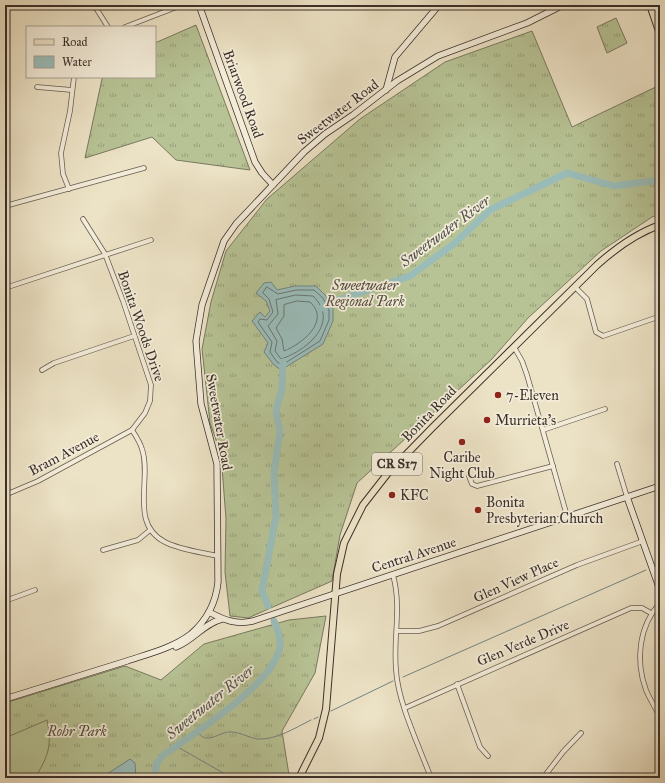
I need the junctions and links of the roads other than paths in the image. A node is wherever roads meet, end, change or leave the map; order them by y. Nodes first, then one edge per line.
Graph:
1 (94, 5) edge
2 (142, 5) edge
3 (150, 5) edge
4 (182, 5) edge
5 (200, 5) edge
6 (439, 5) edge
7 (562, 5) edge
8 (650, 5) edge
9 (5, 13) edge
10 (107, 26) edge
11 (128, 26) edge
12 (6, 27) edge
13 (660, 34) edge
14 (74, 78) edge
15 (37, 87) dead end
16 (72, 90) junction
17 (386, 90) junction
18 (144, 168) dead end
19 (273, 185) junction
20 (69, 189) junction
21 (5, 206) edge
22 (83, 219) dead end
23 (660, 224) edge
24 (151, 240) dead end
25 (105, 254) junction
26 (575, 287) junction
27 (5, 288) edge
28 (658, 317) dead end
29 (134, 336) junction
30 (514, 347) junction
31 (42, 370) dead end
32 (605, 409) dead end
33 (132, 430) junction
34 (543, 430) junction
35 (617, 464) dead end
36 (554, 466) junction
37 (469, 476) dead end
38 (660, 486) edge
39 (5, 495) edge
40 (627, 497) junction
41 (567, 516) junction
42 (150, 530) junction
43 (643, 541) junction
44 (103, 550) dead end
45 (218, 556) junction
46 (393, 575) junction
47 (34, 590) dead end
48 (660, 590) edge
49 (336, 593) junction
50 (5, 601) edge
51 (660, 602) edge
52 (209, 612) junction
53 (651, 613) junction
54 (222, 619) junction
55 (398, 631) junction
56 (163, 649) junction
57 (457, 684) junction
58 (5, 698) edge
59 (405, 708) junction
60 (660, 718) edge
61 (581, 733) dead end
62 (488, 756) dead end
63 (300, 778) edge
64 (431, 778) edge
65 (543, 778) edge

1 - 10 street
2 - 3 street
4 - 11 street
5 - 19 main road, Briarwood Road
6 - 17 main road
7 - 17 main road, Sweetwater Road
8 - 13 main road
9 - 12 street
14 - 16 street
15 - 16 street
16 - 20 street
17 - 19 main road, Sweetwater Road
18 - 20 street
19 - 45 main road, Sweetwater Road
20 - 21 street
22 - 25 street, Bonita Woods Drive
23 - 26 main road, Bonita Road / CR S17
24 - 25 street
25 - 27 street
25 - 29 street, Bonita Woods Drive
26 - 28 street
26 - 30 main road, Bonita Road / CR S17
29 - 31 street
29 - 33 street, Bonita Woods Drive
30 - 34 street
30 - 49 main road, Bonita Road / CR S17
32 - 34 street
33 - 39 street, Bram Avenue
33 - 42 street
34 - 36 street
35 - 40 street
36 - 37 street
36 - 41 street
38 - 40 main road, Central Avenue
40 - 41 main road, Central Avenue
40 - 43 main road
41 - 46 main road, Central Avenue
42 - 44 street
42 - 45 street
43 - 48 main road
43 - 55 street, Glen View Place
45 - 52 main road, Sweetwater Road
46 - 49 main road, Central Avenue
46 - 55 street
47 - 50 street
49 - 54 main road, Central Avenue
49 - 63 main road, Bonita Road / CR S17
51 - 53 street
52 - 54 main road, Central Avenue
52 - 56 main road, Sweetwater Road
53 - 57 street, Glen Verde Drive
53 - 60 street
54 - 56 main road
55 - 59 street
56 - 58 main road, Sweetwater Road
57 - 59 street, Glen Verde Drive
57 - 62 street
59 - 64 street
61 - 65 street

